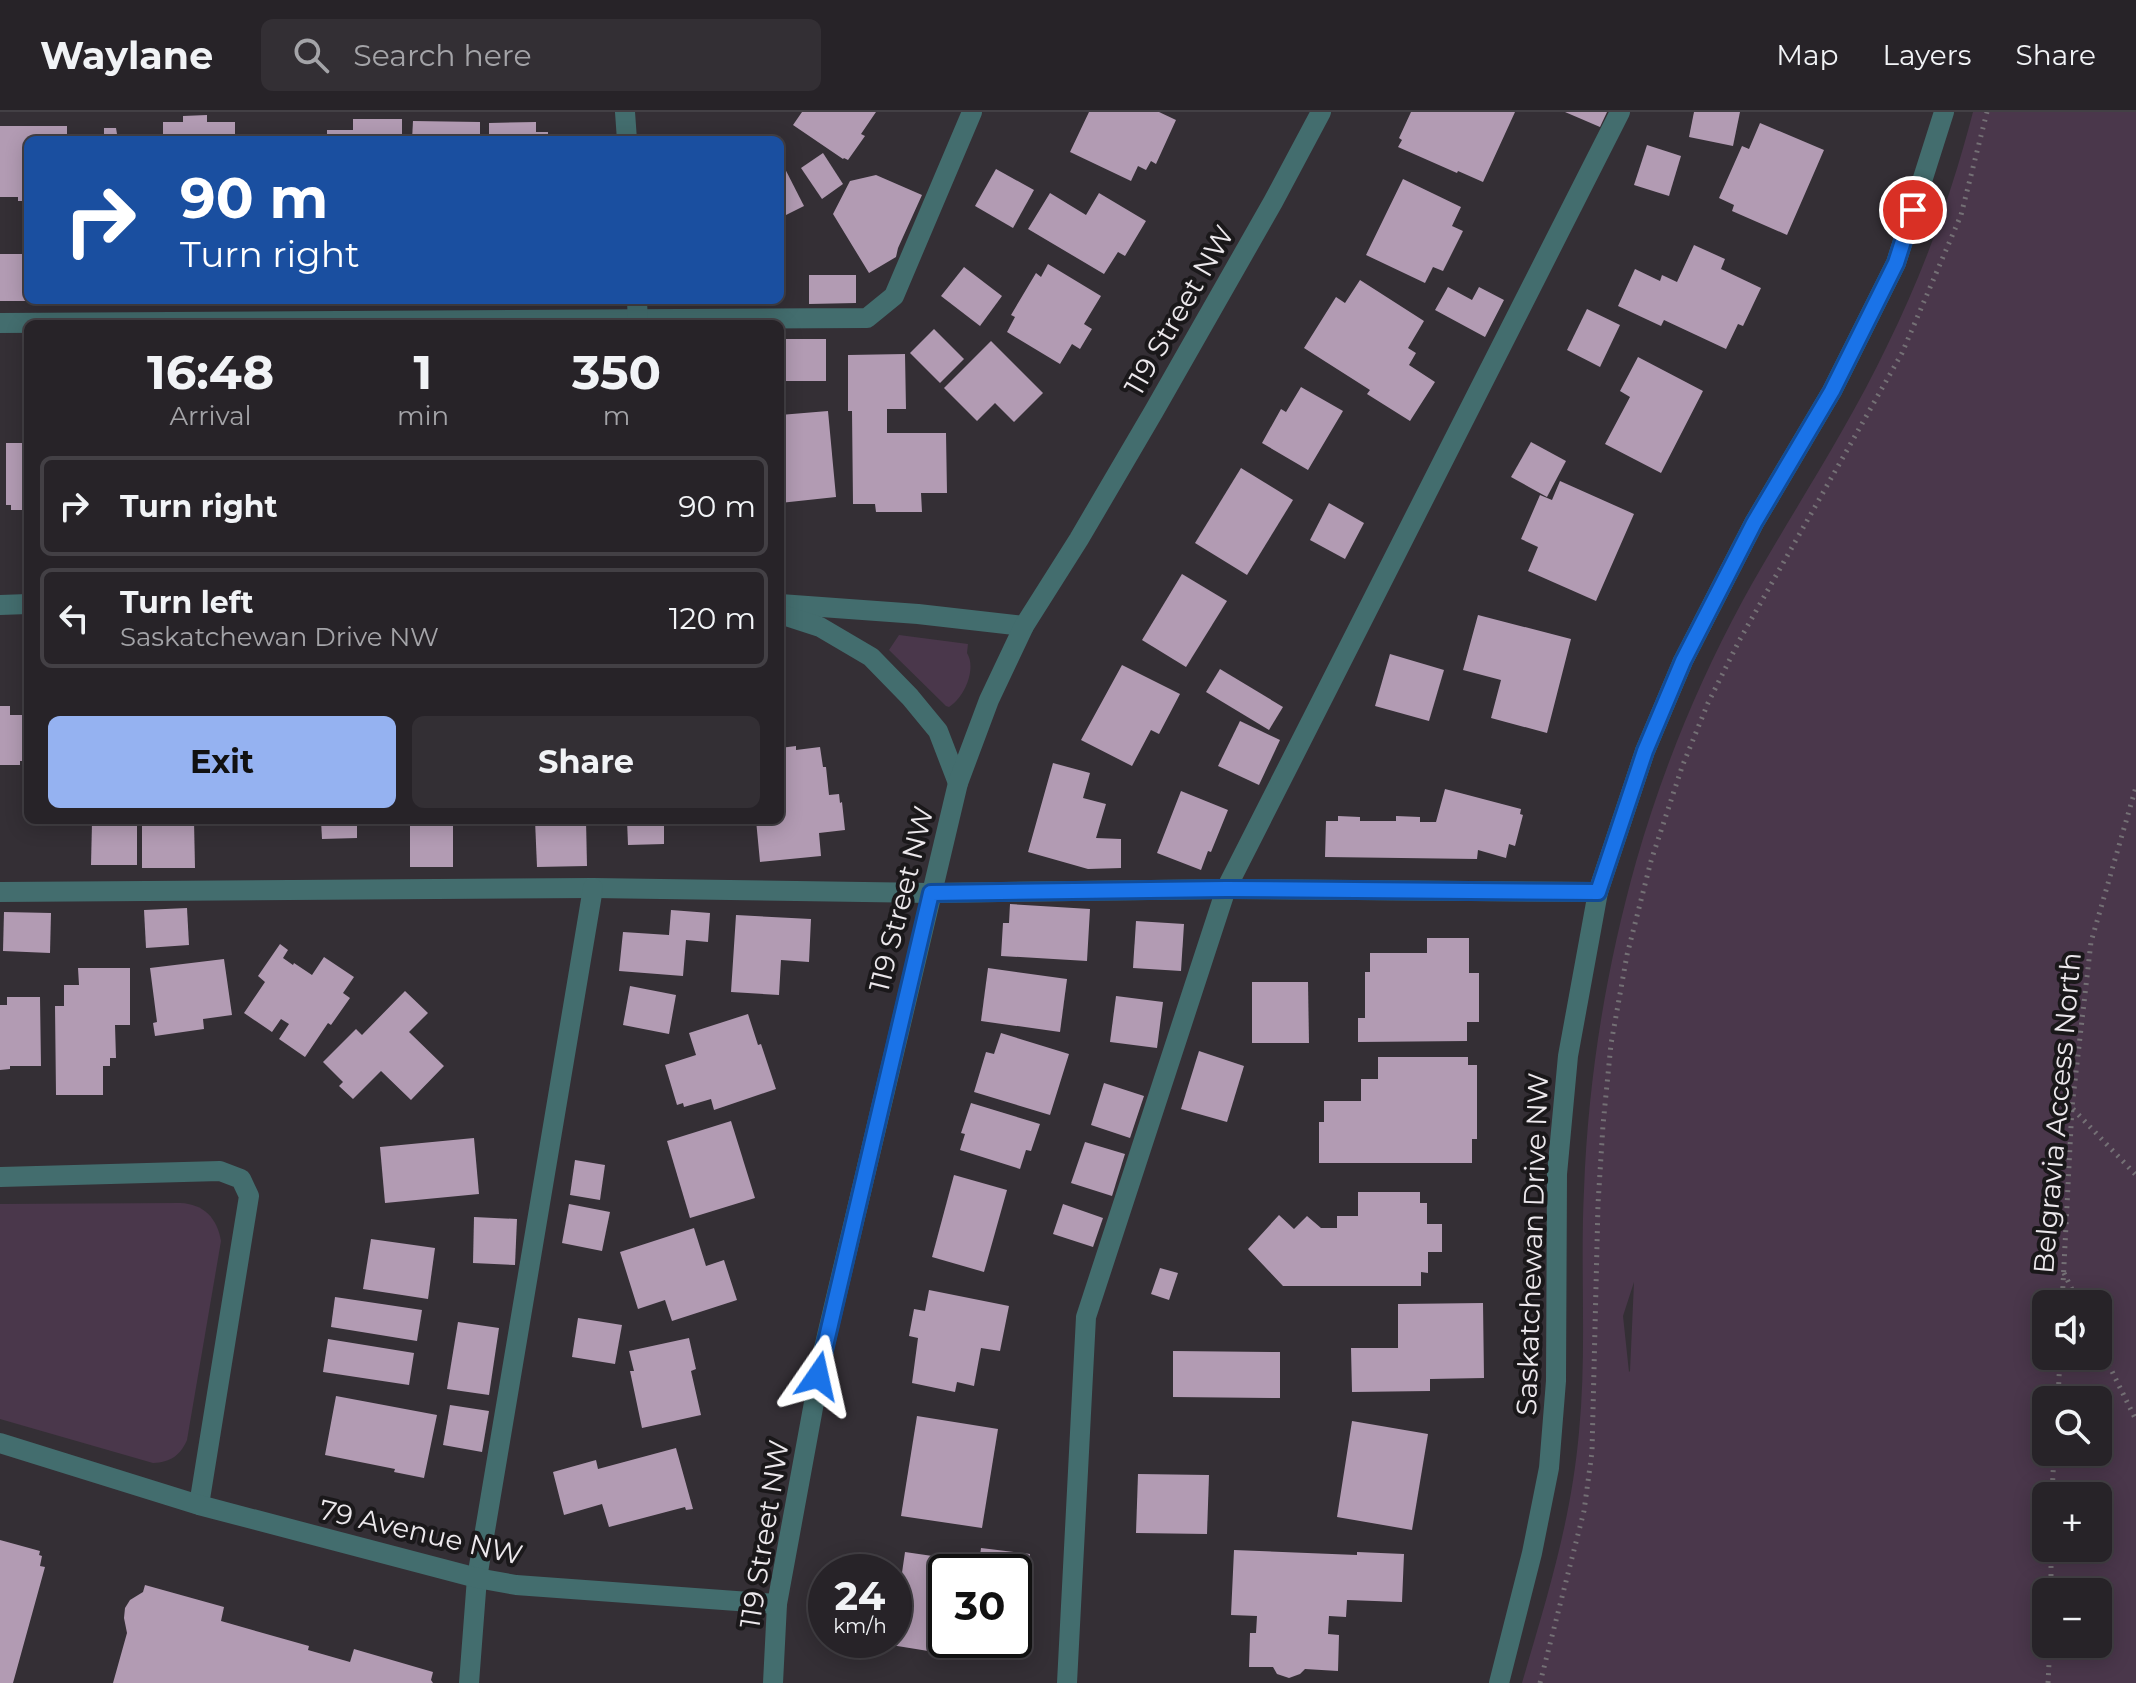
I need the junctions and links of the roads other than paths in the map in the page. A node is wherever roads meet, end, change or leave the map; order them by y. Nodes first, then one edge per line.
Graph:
1 (625, 112) edge
2 (972, 112) edge
3 (1321, 112) edge
4 (1620, 112) edge
5 (1944, 112) edge
6 (627, 136) edge
7 (638, 315) edge
8 (239, 320) edge
9 (0, 323) edge
10 (24, 323) edge
11 (24, 604) edge
12 (784, 604) edge
13 (0, 605) edge
14 (784, 615) edge
15 (1024, 626) junction
16 (958, 783) junction
17 (593, 888) junction
18 (1226, 889) junction
19 (0, 892) edge
20 (1598, 892) junction
21 (931, 893) junction
22 (0, 1177) edge
23 (0, 1443) edge
24 (199, 1505) junction
25 (477, 1578) junction
26 (777, 1604) junction
27 (469, 1683) edge
28 (773, 1683) edge
29 (1067, 1683) edge
30 (1499, 1683) edge

1 - 6 street
2 - 7 street
3 - 15 street, 119 Street NW
4 - 18 street
5 - 20 street, Saskatchewan Drive NW
7 - 8 street
9 - 10 street
11 - 13 street
12 - 15 street
14 - 16 street
15 - 16 street, 119 Street NW
16 - 21 street, 119 Street NW
17 - 19 street
17 - 21 street
17 - 25 street
18 - 20 street
18 - 21 street
18 - 29 street
20 - 30 street, Saskatchewan Drive NW
21 - 26 street, 119 Street NW
22 - 24 street
23 - 24 street, 79 Avenue NW
24 - 25 street, 79 Avenue NW
25 - 26 street, 79 Avenue NW
25 - 27 street
26 - 28 street, 119 Street NW

